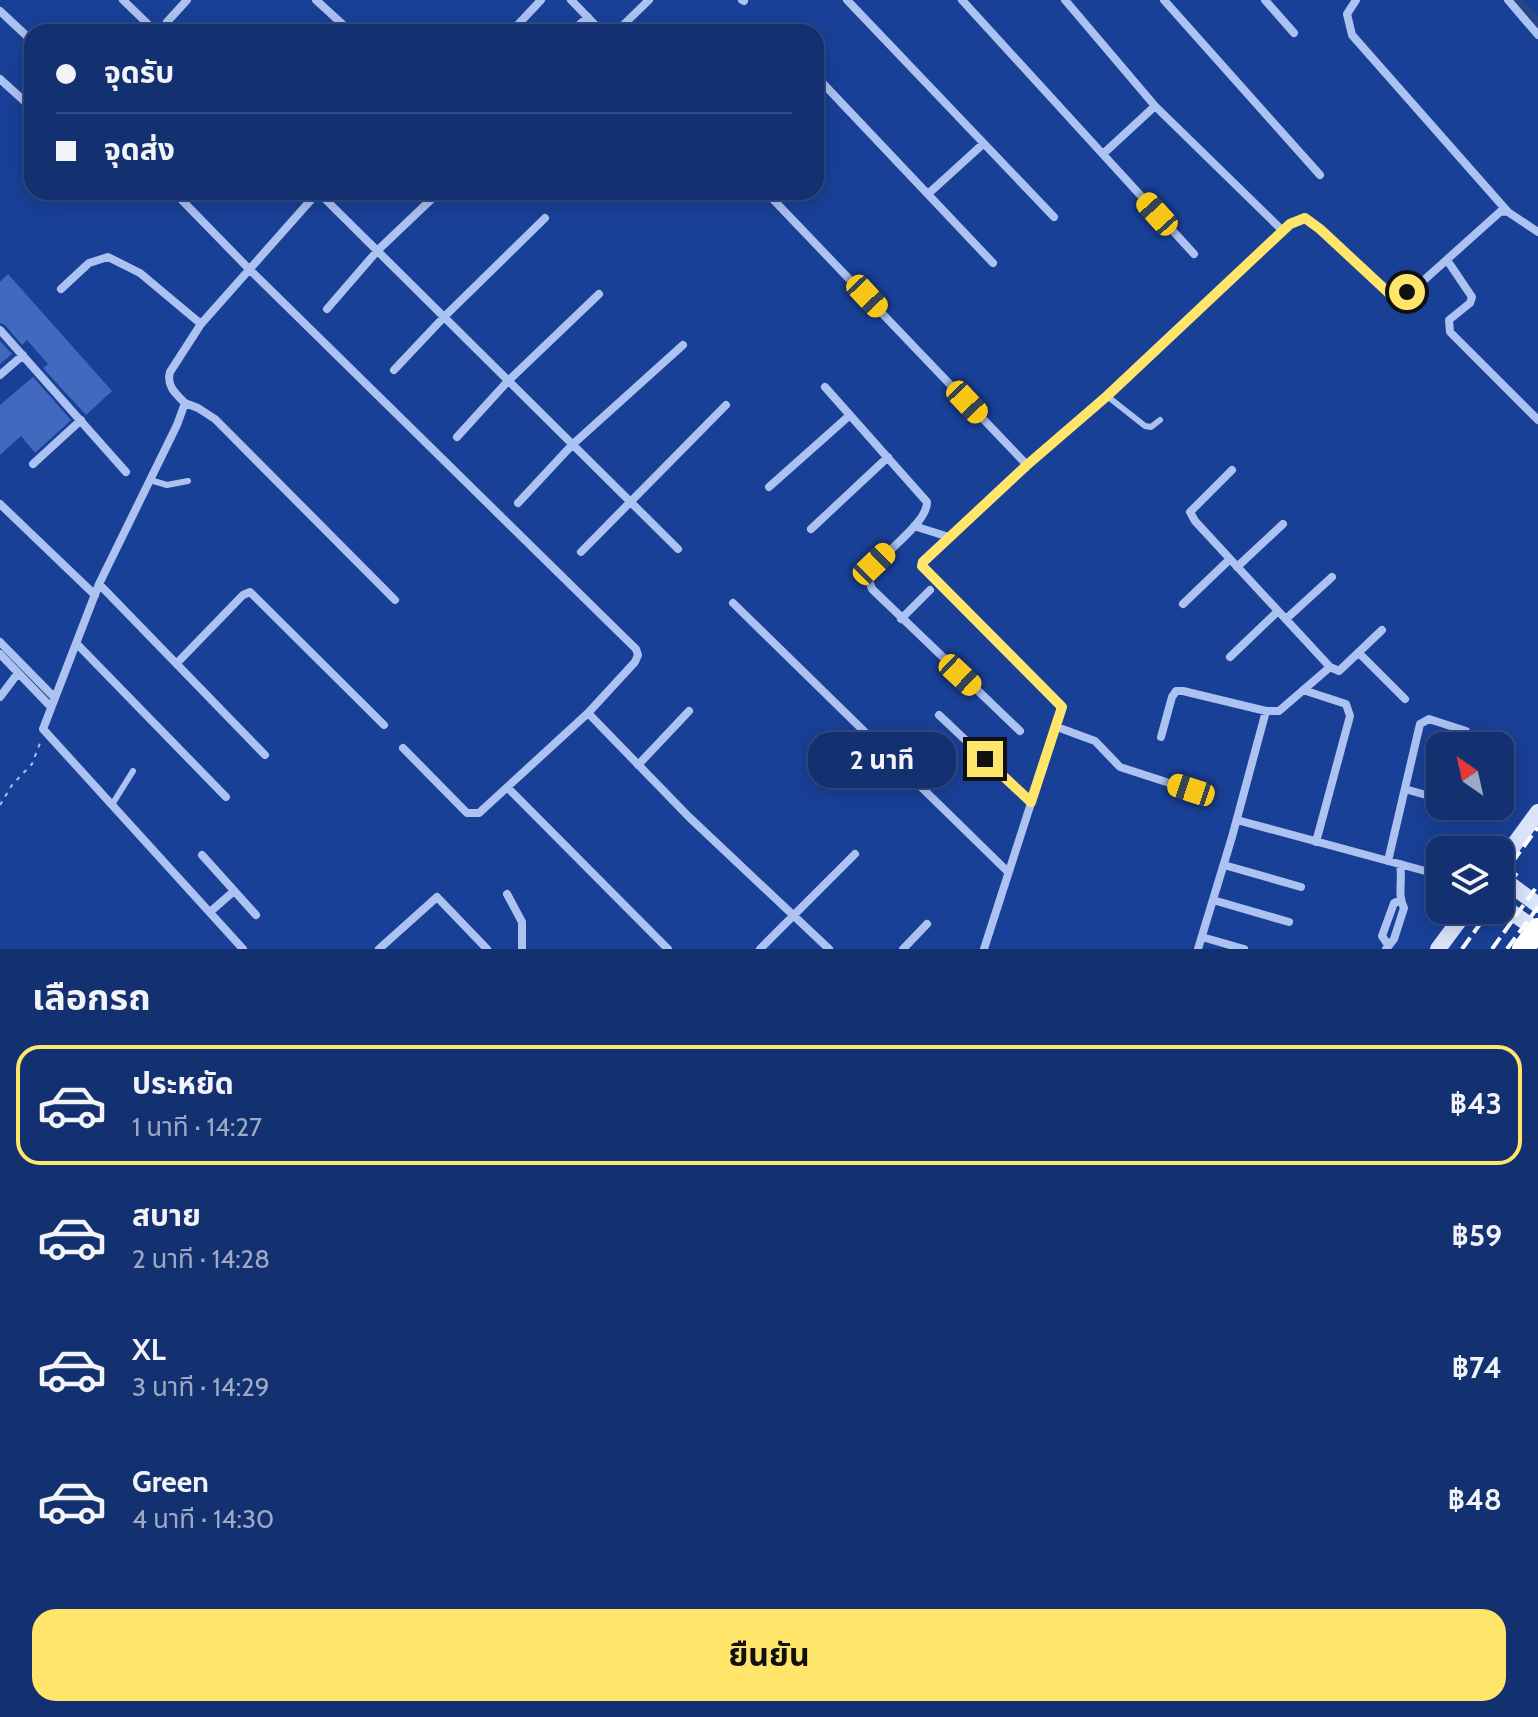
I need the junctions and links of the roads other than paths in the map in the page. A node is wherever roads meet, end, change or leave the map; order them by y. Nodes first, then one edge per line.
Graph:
1 (123, 0) edge
2 (187, 0) edge
3 (316, 0) edge
4 (541, 0) edge
5 (571, 0) edge
6 (847, 0) edge
7 (962, 0) edge
8 (1065, 0) edge
9 (1164, 0) edge
10 (1265, 0) edge
11 (1356, 0) edge
12 (1508, 0) edge
13 (642, 2) edge
14 (0, 11) edge
15 (588, 17) junction
16 (167, 22) dead end
17 (148, 24) edge
18 (342, 24) edge
19 (518, 24) edge
20 (580, 24) edge
21 (595, 24) edge
22 (623, 24) edge
23 (1294, 33) dead end
24 (24, 34) edge
25 (1538, 35) edge
26 (0, 79) edge
27 (824, 84) edge
28 (24, 101) edge
29 (1155, 106) junction
30 (983, 144) junction
31 (1103, 154) junction
32 (1320, 175) dead end
33 (928, 194) junction
34 (184, 200) edge
35 (311, 200) edge
36 (326, 200) edge
37 (431, 200) edge
38 (774, 200) edge
39 (1508, 212) junction
40 (1054, 217) dead end
41 (545, 218) dead end
42 (1283, 231) junction
43 (1537, 233) edge
44 (378, 250) junction
45 (1194, 254) dead end
46 (1447, 260) junction
47 (993, 263) dead end
48 (250, 270) junction
49 (61, 289) dead end
50 (599, 294) dead end
51 (327, 309) dead end
52 (444, 317) junction
53 (201, 324) junction
54 (0, 330) edge
55 (683, 345) dead end
56 (23, 355) junction
57 (394, 370) dead end
58 (0, 375) edge
59 (508, 381) junction
60 (825, 387) dead end
61 (1107, 396) junction
62 (185, 403) junction
63 (726, 405) dead end
64 (850, 415) junction
65 (81, 420) junction
66 (1160, 420) dead end
67 (1538, 420) edge
68 (457, 437) dead end
69 (572, 445) junction
70 (888, 457) junction
71 (33, 464) dead end
72 (1027, 465) junction
73 (1232, 470) dead end
74 (126, 472) dead end
75 (150, 480) junction
76 (188, 481) dead end
77 (769, 487) dead end
78 (630, 500) junction
79 (518, 503) dead end
80 (0, 504) edge
81 (1283, 524) dead end
82 (914, 526) junction
83 (811, 529) dead end
84 (949, 537) junction
85 (678, 549) dead end
86 (581, 552) dead end
87 (1230, 559) junction
88 (1237, 567) junction
89 (1332, 577) dead end
90 (99, 584) junction
91 (930, 590) dead end
92 (95, 595) junction
93 (395, 600) dead end
94 (733, 603) dead end
95 (1183, 604) dead end
96 (1278, 611) junction
97 (901, 619) junction
98 (1286, 619) junction
99 (1382, 630) dead end
100 (0, 642) edge
101 (77, 644) junction
102 (1359, 653) junction
103 (0, 654) edge
104 (1230, 657) dead end
105 (177, 663) junction
106 (1330, 667) junction
107 (18, 673) junction
108 (1303, 690) junction
109 (0, 697) edge
110 (1405, 699) dead end
111 (53, 702) junction
112 (689, 711) dead end
113 (1266, 711) junction
114 (588, 713) junction
115 (939, 715) dead end
116 (384, 725) dead end
117 (1057, 727) junction
118 (1020, 731) dead end
119 (1466, 731) dead end
120 (1161, 737) dead end
121 (403, 748) dead end
122 (265, 755) dead end
123 (638, 765) junction
124 (133, 771) dead end
125 (509, 789) junction
126 (1405, 789) junction
127 (1191, 790) dead end
128 (1426, 795) edge
129 (226, 797) dead end
130 (1031, 802) junction
131 (113, 803) junction
132 (1538, 812) edge
133 (1237, 820) junction
134 (1316, 842) junction
135 (1514, 845) edge
136 (855, 854) dead end
137 (202, 855) dead end
138 (1388, 861) junction
139 (1400, 864) junction
140 (1224, 865) junction
141 (1426, 871) edge
142 (1008, 872) junction
143 (1301, 887) dead end
144 (1514, 887) edge
145 (234, 891) junction
146 (507, 894) dead end
147 (1213, 900) junction
148 (1538, 905) edge
149 (210, 912) junction
150 (795, 914) junction
151 (1514, 914) edge
152 (256, 915) dead end
153 (1289, 922) dead end
154 (927, 924) dead end
155 (1457, 924) edge
156 (1538, 930) edge
157 (1202, 937) junction
158 (1387, 947) edge
159 (243, 949) edge
160 (379, 949) edge
161 (487, 949) edge
162 (522, 949) edge
163 (668, 949) edge
164 (760, 949) edge
165 (829, 949) edge
166 (903, 949) edge
167 (984, 949) edge
168 (1198, 949) edge
169 (1244, 949) edge
170 (1438, 949) edge
171 (1523, 949) edge

1 - 17 street
2 - 16 street
3 - 18 street
4 - 19 street
5 - 15 street
6 - 30 street
7 - 31 street
8 - 29 street
9 - 32 street
10 - 23 street
11 - 39 street
12 - 25 street
13 - 22 street
14 - 24 street
15 - 20 street
15 - 21 street
26 - 28 street
27 - 33 street
29 - 31 street
29 - 42 street
30 - 33 street
30 - 40 street
31 - 45 street
33 - 47 street
34 - 48 street
35 - 48 street
36 - 44 street
37 - 44 street
38 - 72 street
39 - 43 street
39 - 46 street
41 - 52 street
42 - 46 street
42 - 61 street
44 - 51 street
44 - 52 street
46 - 67 street
48 - 53 street
48 - 114 street
49 - 53 street
50 - 59 street
52 - 57 street
52 - 59 street
53 - 62 street
54 - 56 street
55 - 69 street
56 - 58 street
56 - 65 street
59 - 68 street
59 - 69 street
60 - 64 street
61 - 66 lane
61 - 72 street
62 - 75 street
62 - 93 street
63 - 78 street
64 - 70 street
64 - 77 street
65 - 71 street
65 - 74 street
69 - 78 street
69 - 79 street
70 - 82 street
70 - 83 street
72 - 84 street
73 - 87 street
75 - 76 lane
75 - 90 street
78 - 85 street
78 - 86 street
80 - 92 street
81 - 88 street
82 - 84 street
82 - 97 street
84 - 117 street
87 - 88 street
87 - 95 street
88 - 96 street
89 - 98 street
90 - 92 street
90 - 105 street
91 - 97 street
92 - 101 street
94 - 142 street
96 - 98 street
96 - 104 street
97 - 118 street
98 - 106 street
99 - 102 street
100 - 111 street
101 - 111 street
101 - 129 street
102 - 106 street
102 - 110 street
103 - 107 street
105 - 116 street
105 - 122 street
106 - 108 street
107 - 109 street
107 - 111 street
108 - 113 street
108 - 134 street
111 - 131 street
112 - 123 street
113 - 120 street
113 - 133 street
114 - 123 street
114 - 125 street
115 - 130 street
117 - 127 street
117 - 130 street
119 - 126 street
121 - 125 street
123 - 150 street
124 - 131 lane
125 - 163 street
126 - 128 street
126 - 138 street
130 - 142 street
131 - 149 street
132 - 135 main road
133 - 134 street
133 - 140 street
134 - 138 street
136 - 150 street
137 - 145 street
138 - 139 street
139 - 141 street
139 - 158 street
140 - 143 street
140 - 147 street
142 - 167 street
144 - 148 main road
145 - 149 street
145 - 152 street
146 - 162 street
147 - 153 street
147 - 157 street
149 - 159 street
150 - 164 street
150 - 165 street
151 - 156 main road
154 - 166 street
155 - 170 main road
156 - 171 highway, bridge
157 - 168 street
157 - 169 street
160 - 161 street

